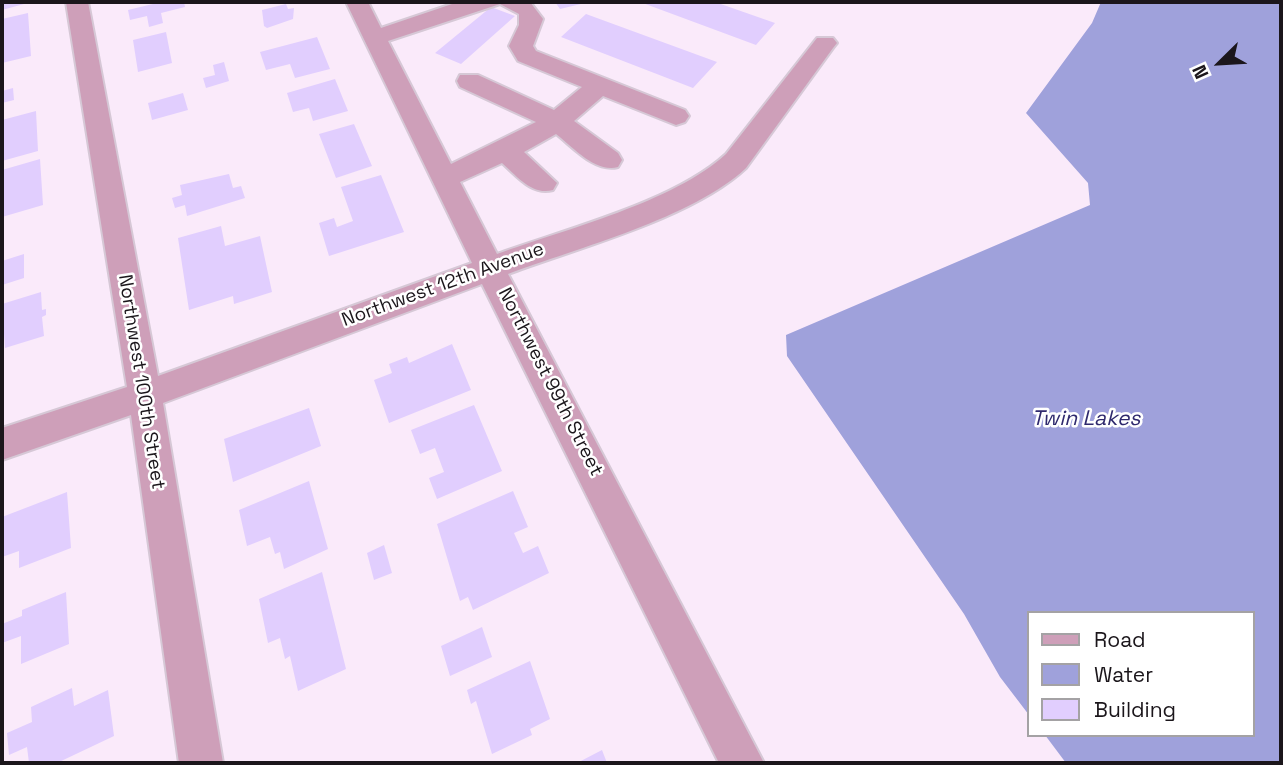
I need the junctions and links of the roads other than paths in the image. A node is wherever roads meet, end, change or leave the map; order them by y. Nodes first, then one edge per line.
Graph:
1 (77, 2) edge
2 (357, 2) edge
3 (490, 2) edge
4 (510, 2) edge
5 (374, 38) junction
6 (825, 43) dead end
7 (469, 81) dead end
8 (599, 86) junction
9 (676, 116) dead end
10 (557, 122) junction
11 (505, 151) junction
12 (608, 160) dead end
13 (443, 178) junction
14 (543, 183) dead end
15 (491, 267) junction
16 (145, 396) junction
17 (2, 444) edge
18 (201, 763) edge
19 (742, 763) edge

1 - 16 street, Northwest 100th Street
2 - 5 street, Northwest 99th Street
3 - 5 street
4 - 8 street
5 - 13 street, Northwest 99th Street
6 - 15 street, Northwest 12th Avenue
7 - 10 street
8 - 9 street
8 - 10 street
10 - 11 street
10 - 12 street
11 - 13 street
11 - 14 street
13 - 15 street, Northwest 99th Street
15 - 16 street, Northwest 12th Avenue
15 - 19 street, Northwest 99th Street
16 - 17 street, Northwest 12th Avenue
16 - 18 street, Northwest 100th Street

